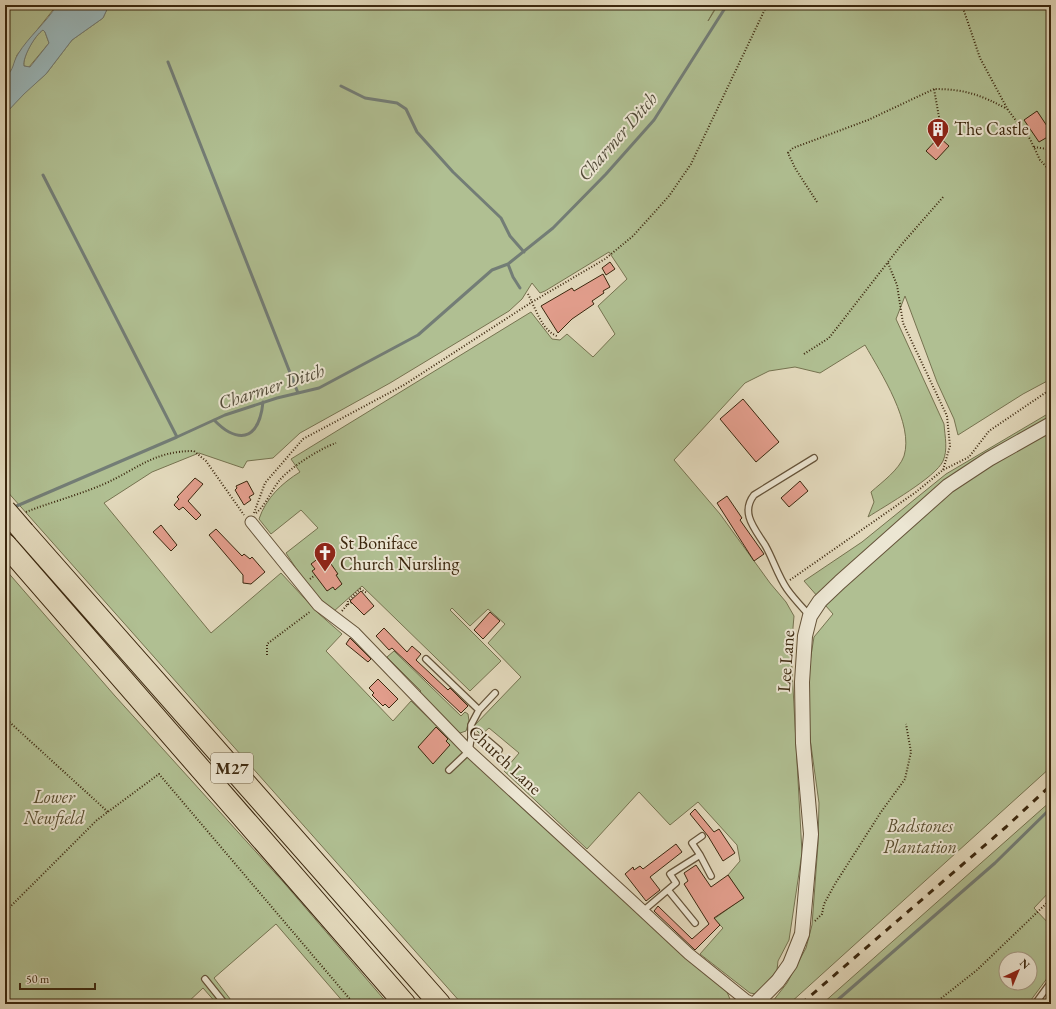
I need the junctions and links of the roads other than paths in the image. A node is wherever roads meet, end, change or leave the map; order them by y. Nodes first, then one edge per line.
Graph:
1 (1051, 424) edge
2 (814, 458) dead end
3 (5, 510) edge
4 (251, 522) road end
5 (6, 545) edge
6 (810, 616) junction
7 (426, 660) dead end
8 (495, 693) dead end
9 (479, 710) junction
10 (471, 738) junction
11 (499, 750) dead end
12 (469, 751) junction
13 (449, 770) dead end
14 (702, 836) dead end
15 (700, 855) junction
16 (711, 876) dead end
17 (668, 890) junction
18 (643, 912) junction
19 (695, 923) dead end
20 (205, 979) dead end
21 (1051, 982) edge
22 (225, 1004) edge
23 (405, 1004) edge
24 (440, 1004) edge
25 (754, 1004) edge
26 (1035, 1004) edge

1 - 6 street, Lee Lane
2 - 6 lane
3 - 24 highway, M27, bridge
4 - 12 street, Church Lane
5 - 23 highway, M27
6 - 25 street, Lee Lane
7 - 9 lane
8 - 9 lane
9 - 10 lane
10 - 11 lane
10 - 12 lane
12 - 13 lane
12 - 18 street, Church Lane
14 - 15 lane
15 - 16 lane
15 - 17 lane
17 - 18 lane
17 - 19 lane
18 - 25 street, Church Lane
20 - 22 lane
21 - 26 lane

